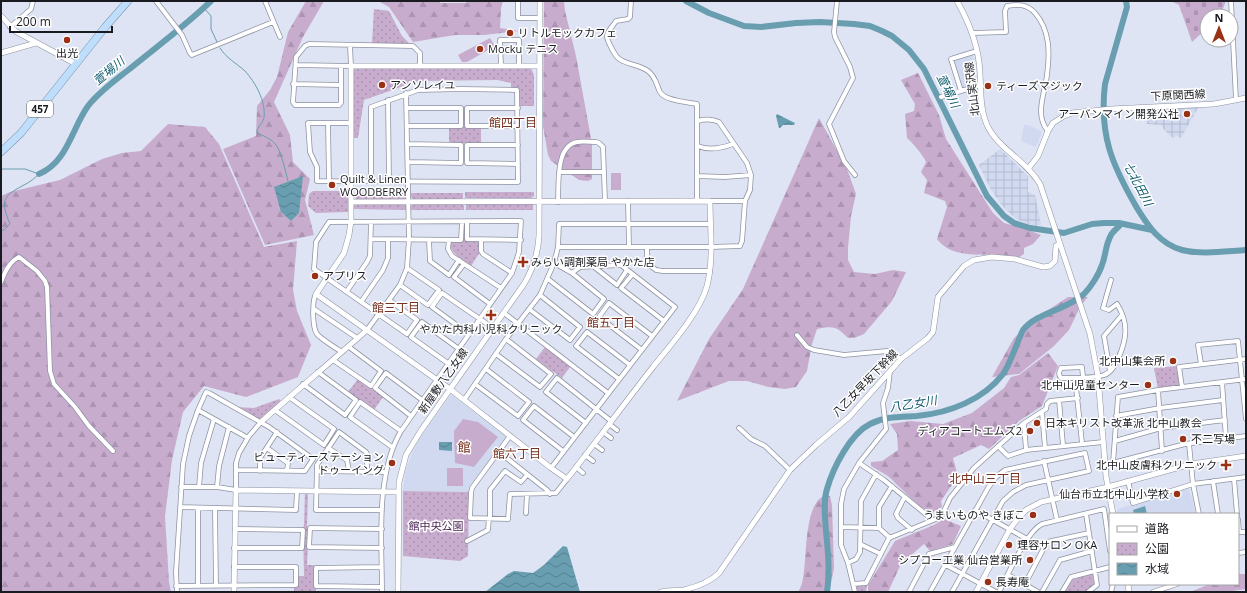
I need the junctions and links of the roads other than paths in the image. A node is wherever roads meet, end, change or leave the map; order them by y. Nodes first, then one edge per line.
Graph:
1 (33, 1) edge
2 (128, 1) edge
3 (156, 1) edge
4 (265, 1) edge
5 (518, 1) edge
6 (540, 1) edge
7 (631, 1) edge
8 (837, 1) edge
9 (957, 1) edge
10 (1231, 1) edge
11 (1, 16) edge
12 (540, 18) junction
13 (273, 22) junction
14 (10, 27) junction
15 (973, 33) junction
16 (280, 37) dead end
17 (36, 43) junction
18 (350, 46) junction
19 (977, 51) junction
20 (1, 53) edge
21 (76, 64) junction
22 (296, 65) junction
23 (341, 66) junction
24 (351, 66) junction
25 (420, 66) junction
26 (500, 66) junction
27 (519, 66) junction
28 (540, 66) junction
29 (293, 84) junction
30 (341, 85) junction
31 (981, 85) junction
32 (961, 91) junction
33 (406, 93) junction
34 (941, 97) dead end
35 (1246, 98) edge
36 (388, 100) junction
37 (1236, 100) junction
38 (407, 108) junction
39 (518, 108) junction
40 (698, 121) junction
41 (328, 123) junction
42 (350, 123) junction
43 (408, 126) junction
44 (518, 126) junction
45 (1048, 131) junction
46 (408, 144) junction
47 (733, 144) junction
48 (518, 145) junction
49 (698, 146) junction
50 (1, 152) edge
51 (408, 162) junction
52 (518, 164) junction
53 (1028, 169) junction
54 (559, 172) junction
55 (604, 172) junction
56 (751, 175) junction
57 (855, 175) dead end
58 (697, 176) junction
59 (329, 181) junction
60 (350, 181) junction
61 (371, 181) junction
62 (389, 181) junction
63 (408, 181) junction
64 (605, 201) junction
65 (628, 201) junction
66 (697, 201) junction
67 (710, 201) junction
68 (745, 201) junction
69 (351, 202) junction
70 (409, 202) junction
71 (540, 202) junction
72 (558, 202) junction
73 (351, 221) junction
74 (371, 222) junction
75 (409, 222) junction
76 (462, 222) junction
77 (467, 222) junction
78 (629, 224) junction
79 (710, 224) junction
80 (371, 239) junction
81 (388, 239) junction
82 (409, 239) junction
83 (429, 240) junction
84 (448, 240) junction
85 (481, 240) junction
86 (520, 240) junction
87 (1060, 242) junction
88 (558, 247) junction
89 (629, 247) junction
90 (647, 247) junction
91 (711, 248) junction
92 (459, 260) junction
93 (554, 263) junction
94 (464, 264) junction
95 (593, 266) junction
96 (407, 268) junction
97 (627, 270) junction
98 (710, 271) junction
99 (512, 273) junction
100 (572, 273) junction
101 (632, 275) junction
102 (327, 278) junction
103 (548, 279) junction
104 (1111, 280) dead end
105 (1, 282) edge
106 (400, 285) junction
107 (501, 288) junction
108 (347, 291) junction
109 (316, 294) junction
110 (540, 295) junction
111 (389, 300) junction
112 (361, 302) junction
113 (490, 304) junction
114 (314, 309) junction
115 (529, 309) junction
116 (504, 313) junction
117 (379, 315) junction
118 (1122, 315) junction
119 (480, 318) junction
120 (664, 321) junction
121 (518, 324) junction
122 (493, 328) junction
123 (367, 330) junction
124 (469, 334) junction
125 (797, 335) dead end
126 (652, 336) junction
127 (357, 338) junction
128 (506, 339) junction
129 (349, 347) junction
130 (459, 349) junction
131 (642, 350) junction
132 (342, 352) junction
133 (496, 354) junction
134 (901, 359) junction
135 (1239, 359) junction
136 (1246, 359) edge
137 (333, 360) junction
138 (448, 364) junction
139 (1200, 364) junction
140 (630, 365) junction
141 (486, 369) junction
142 (890, 371) junction
143 (1110, 371) junction
144 (318, 372) junction
145 (1098, 376) junction
146 (1083, 377) junction
147 (1075, 378) junction
148 (619, 379) junction
149 (1244, 379) edge
150 (437, 380) junction
151 (1222, 382) junction
152 (303, 384) junction
153 (474, 384) junction
154 (1182, 387) junction
155 (450, 389) junction
156 (1158, 390) junction
157 (608, 394) junction
158 (289, 397) junction
159 (1078, 398) junction
160 (422, 400) junction
161 (464, 400) junction
162 (1059, 400) junction
163 (1223, 400) junction
164 (597, 408) junction
165 (1160, 408) junction
166 (198, 410) junction
167 (275, 410) junction
168 (1042, 412) junction
169 (411, 416) junction
170 (1116, 416) junction
171 (214, 419) junction
172 (1246, 419) edge
173 (1225, 420) junction
174 (261, 422) junction
175 (610, 422) junction
176 (586, 423) junction
177 (1024, 423) junction
178 (229, 427) junction
179 (739, 428) dead end
180 (1161, 428) junction
181 (617, 430) dead end
182 (401, 431) junction
183 (277, 432) junction
184 (603, 432) junction
185 (510, 436) junction
186 (1246, 436) edge
187 (248, 438) junction
188 (574, 438) junction
189 (611, 438) dead end
190 (1226, 439) junction
191 (1115, 441) junction
192 (1103, 442) junction
193 (1082, 443) junction
194 (594, 444) junction
195 (1188, 444) junction
196 (1063, 445) junction
197 (998, 446) junction
198 (392, 447) junction
199 (267, 448) junction
200 (328, 448) junction
201 (1045, 448) junction
202 (602, 450) dead end
203 (1026, 450) junction
204 (113, 451) dead end
205 (563, 451) junction
206 (1162, 451) junction
207 (499, 452) junction
208 (585, 455) junction
209 (1246, 456) edge
210 (593, 461) dead end
211 (1044, 461) junction
212 (859, 464) junction
213 (1191, 464) junction
214 (576, 467) junction
215 (551, 468) junction
216 (237, 470) junction
217 (260, 470) junction
218 (790, 470) junction
219 (287, 471) junction
220 (317, 471) junction
221 (349, 471) junction
222 (366, 471) junction
223 (385, 472) junction
224 (583, 472) dead end
225 (876, 474) junction
226 (527, 475) junction
227 (1246, 477) edge
228 (567, 479) junction
229 (1234, 479) junction
230 (1048, 480) junction
231 (1128, 481) junction
232 (1213, 481) junction
233 (1193, 484) junction
234 (892, 486) junction
235 (181, 487) junction
236 (1108, 487) junction
237 (200, 488) junction
238 (217, 488) junction
239 (236, 490) junction
240 (316, 490) junction
241 (297, 491) junction
242 (383, 492) junction
243 (399, 492) junction
244 (527, 494) junction
245 (550, 494) junction
246 (904, 498) junction
247 (1052, 499) junction
248 (180, 507) junction
249 (198, 508) junction
250 (215, 508) junction
251 (235, 509) junction
252 (382, 510) junction
253 (975, 510) junction
254 (526, 513) dead end
255 (1113, 513) edge
256 (1199, 513) edge
257 (1218, 513) edge
258 (1237, 513) edge
259 (1086, 514) junction
260 (489, 518) junction
261 (933, 520) junction
262 (992, 520) junction
263 (1057, 520) junction
264 (841, 527) junction
265 (860, 527) junction
266 (879, 528) junction
267 (234, 529) junction
268 (382, 529) junction
269 (1010, 529) junction
270 (912, 530) junction
271 (1239, 532) edge
272 (1246, 532) edge
273 (1089, 533) junction
274 (890, 538) junction
275 (1027, 539) junction
276 (467, 541) dead end
277 (860, 544) junction
278 (1109, 544) edge
279 (955, 547) junction
280 (234, 548) junction
281 (382, 548) junction
282 (1092, 551) junction
283 (881, 554) junction
284 (848, 563) junction
285 (946, 564) junction
286 (234, 567) junction
287 (381, 567) junction
288 (1109, 567) edge
289 (1095, 570) junction
290 (962, 573) junction
291 (1008, 575) junction
292 (981, 583) junction
293 (853, 584) junction
294 (1024, 584) junction
295 (234, 585) junction
296 (1174, 585) edge
297 (176, 586) junction
298 (198, 586) junction
299 (216, 586) junction
300 (382, 590) edge
301 (177, 592) edge
302 (234, 592) edge
303 (398, 592) edge
304 (663, 592) edge
305 (855, 592) edge
306 (909, 592) edge
307 (930, 592) edge
308 (952, 592) edge
309 (976, 592) edge
310 (996, 592) edge
311 (999, 592) edge
312 (1038, 592) edge
313 (1042, 592) edge
314 (1062, 592) edge
315 (1088, 592) edge
316 (1153, 592) edge

1 - 14 street
2 - 21 highway, 457
3 - 13 street
4 - 13 street
5 - 12 street
6 - 12 street, 新屋敷八乙女線
7 - 40 street
8 - 57 street
9 - 15 street, 北山実沢線
10 - 37 street
11 - 14 street
12 - 28 street, 新屋敷八乙女線
13 - 16 street
14 - 17 street
15 - 19 street, 北山実沢線
15 - 45 street
17 - 20 street
17 - 21 street
18 - 22 street
18 - 24 street
18 - 25 street
19 - 31 street, 北山実沢線
19 - 32 street
21 - 50 highway, 457
22 - 23 street
22 - 29 street
23 - 24 street
23 - 30 street
24 - 25 street
24 - 42 street
25 - 26 street
26 - 27 street
26 - 27 street
27 - 28 street
28 - 71 street, 新屋敷八乙女線
29 - 30 street
29 - 30 street
31 - 32 street
31 - 53 street, 北山実沢線
32 - 34 street
33 - 36 street
33 - 38 street
33 - 39 street
35 - 37 street, 下原関西線
36 - 61 street
36 - 62 street
37 - 45 street, 下原関西線
38 - 43 street
38 - 43 street
39 - 44 street
39 - 44 street
40 - 47 street
40 - 49 street
41 - 42 street
41 - 59 street
41 - 59 street
42 - 60 street
43 - 46 street
44 - 48 street
45 - 53 street
46 - 51 street
46 - 51 street
47 - 49 street
47 - 56 street
48 - 52 street
48 - 52 street
49 - 58 street
51 - 63 street
52 - 63 street
53 - 87 street, 北山実沢線
54 - 55 street
54 - 55 street
54 - 72 street
55 - 64 street
56 - 58 street
56 - 68 street
58 - 66 street
59 - 60 street
60 - 61 street
60 - 69 street
61 - 62 street
62 - 63 street
63 - 70 street
64 - 65 street
64 - 72 street
65 - 66 street
65 - 78 street
66 - 67 street
67 - 68 street
67 - 79 street
68 - 91 street
69 - 70 street
69 - 73 street
70 - 71 street
70 - 75 street
71 - 72 street
71 - 116 street, 新屋敷八乙女線
73 - 74 street
73 - 102 street
73 - 102 street
74 - 75 street
74 - 80 street
75 - 76 street
75 - 82 street
76 - 77 street
76 - 84 street
77 - 85 street
77 - 86 street
78 - 79 street
78 - 88 street
78 - 89 street
79 - 91 street
80 - 81 street
80 - 108 street
81 - 82 street
81 - 112 street
82 - 83 street
82 - 96 street
83 - 84 street
83 - 92 street
84 - 92 street
85 - 86 street
85 - 99 street
86 - 99 street
87 - 134 street, 八乙女早坂下幹線
87 - 145 street, 北山実沢線
88 - 89 street
88 - 93 street
89 - 90 street
90 - 91 street
90 - 98 street
91 - 98 street
92 - 94 street
93 - 100 street
93 - 103 street
94 - 107 street
94 - 113 street
95 - 97 street
95 - 97 street
95 - 100 street
96 - 106 street
96 - 106 street
97 - 101 street
98 - 175 street
99 - 107 street
100 - 103 street
101 - 120 street
101 - 120 street
102 - 108 street
102 - 109 street
103 - 110 street
104 - 118 street
105 - 204 street
106 - 111 street
107 - 113 street
108 - 112 street
109 - 114 street
109 - 123 street
110 - 115 street
110 - 115 street
111 - 117 street
111 - 117 street
112 - 117 street
113 - 119 street
114 - 127 street
114 - 132 street
115 - 121 street
116 - 121 street
116 - 122 street, 新屋敷八乙女線
117 - 123 street
118 - 143 street
118 - 143 street
119 - 122 street
119 - 124 street
119 - 124 street
120 - 126 street
121 - 128 street
121 - 157 street
122 - 155 street, 新屋敷八乙女線
123 - 127 street
123 - 150 street
124 - 130 street
125 - 134 street
126 - 131 street
126 - 131 street
127 - 129 street
128 - 133 street
128 - 133 street
129 - 132 street
129 - 137 street
130 - 138 street
130 - 138 street
131 - 140 street
132 - 137 street
133 - 141 street
134 - 142 street, 八乙女早坂下幹線
135 - 136 street
135 - 139 street
135 - 139 street
135 - 149 street
137 - 144 street
138 - 150 street
139 - 154 street
140 - 148 street
140 - 148 street
141 - 153 street
141 - 153 street
142 - 212 street
142 - 218 street, 八乙女早坂下幹線
143 - 145 street
144 - 152 street
144 - 152 street
145 - 146 street
145 - 192 street
146 - 147 street
146 - 147 street
147 - 159 street
148 - 157 street
149 - 151 street
149 - 172 street
150 - 155 street
150 - 160 street
151 - 154 street
151 - 163 street
152 - 158 street
153 - 161 street
154 - 156 street
155 - 161 street
155 - 243 street, 新屋敷八乙女線
156 - 165 street
156 - 170 street
157 - 164 street
158 - 167 street
158 - 167 street
159 - 162 street
159 - 193 street
160 - 169 street
160 - 169 street
161 - 185 street
162 - 168 street
162 - 196 street
163 - 165 street
163 - 173 street
164 - 175 street
164 - 176 street
164 - 176 street
165 - 170 street
165 - 180 street
166 - 171 street
166 - 174 street
166 - 235 street
167 - 174 street
168 - 177 street
168 - 201 street
169 - 182 street
170 - 191 street
171 - 178 street
171 - 237 street
173 - 180 street
173 - 190 street
174 - 183 street
174 - 187 street
175 - 181 street
175 - 184 street
176 - 188 street
177 - 197 street
177 - 203 street
178 - 187 street
178 - 238 street
179 - 218 street
180 - 191 street
180 - 206 street
182 - 198 street
182 - 198 street
183 - 199 street
183 - 219 street
184 - 189 street
184 - 194 street
185 - 207 street
185 - 215 street
186 - 190 street
187 - 216 street
188 - 205 street
188 - 205 street
190 - 195 street
191 - 206 street
192 - 193 street
192 - 236 street
193 - 196 street
194 - 202 street
194 - 208 street
195 - 206 street
195 - 213 street
196 - 201 street
197 - 203 street
197 - 261 street
198 - 223 street
199 - 217 street
199 - 219 street
200 - 220 street
200 - 221 street
200 - 222 street
201 - 203 street
205 - 215 street
207 - 226 street
207 - 260 street
208 - 210 street
208 - 214 street
209 - 213 street
211 - 230 street
211 - 230 street
211 - 253 street
212 - 225 street
212 - 264 street
213 - 231 street
213 - 233 street
214 - 224 street
214 - 228 street
215 - 228 street
216 - 217 street
216 - 239 street
217 - 219 street
218 - 304 street, 八乙女早坂下幹線
220 - 221 street
220 - 240 street
221 - 222 street
222 - 223 street
223 - 242 street
225 - 234 street
225 - 265 street
226 - 245 street
226 - 260 street
227 - 229 street
228 - 245 street
229 - 232 street
229 - 258 street
230 - 247 street
230 - 262 street
231 - 233 street
231 - 236 street
232 - 233 street
232 - 257 street
233 - 256 street
234 - 246 street
234 - 266 street
235 - 237 street
235 - 248 street
236 - 247 street
236 - 255 street
237 - 238 street
238 - 239 street
239 - 241 street
239 - 251 street
240 - 241 street
240 - 242 street
240 - 252 street
241 - 251 street
242 - 243 street
242 - 252 street
243 - 303 street, 新屋敷八乙女線
244 - 245 street
244 - 254 street
244 - 260 street
246 - 261 street
246 - 270 street
247 - 263 street
247 - 269 street
248 - 249 street
248 - 297 street
249 - 250 street
249 - 298 street
250 - 251 street
250 - 299 street
251 - 267 street
252 - 268 street
253 - 262 street
253 - 279 street
259 - 263 street
259 - 273 street
259 - 278 street
260 - 276 street
261 - 270 street
262 - 269 street
262 - 290 street
263 - 275 street
264 - 265 street
264 - 284 street
265 - 266 street
265 - 277 street
266 - 274 street
267 - 280 street
267 - 280 street
268 - 281 street
268 - 281 street
269 - 275 street
269 - 292 street
270 - 274 street
271 - 272 street
273 - 282 street
273 - 294 street
274 - 283 street
275 - 291 street
277 - 283 street
277 - 284 street
279 - 285 street
279 - 306 street
280 - 286 street
281 - 287 street
282 - 289 street
282 - 313 street
283 - 293 street
284 - 293 street
285 - 290 street
285 - 307 street
286 - 295 street
286 - 295 street
287 - 300 street
287 - 300 street
288 - 289 street
289 - 314 street
289 - 315 street
290 - 292 street
290 - 308 street
291 - 294 street
291 - 311 street
292 - 309 street
292 - 310 street
293 - 305 street
294 - 312 street
295 - 299 street
295 - 302 street
296 - 316 street
297 - 298 street
297 - 301 street
298 - 299 street

